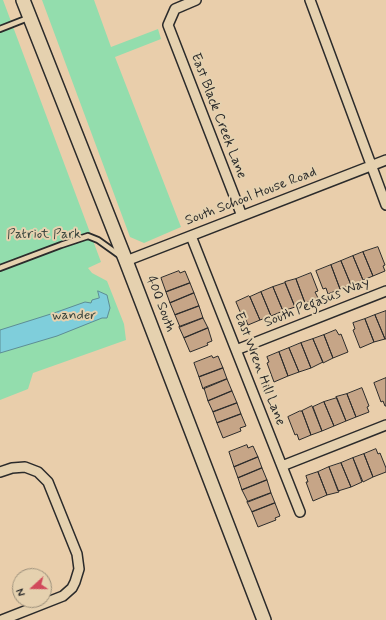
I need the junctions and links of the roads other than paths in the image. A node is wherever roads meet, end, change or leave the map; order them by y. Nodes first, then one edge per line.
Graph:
1 (23, 0) edge
2 (196, 0) edge
3 (310, 0) edge
4 (29, 17) junction
5 (0, 29) edge
6 (386, 160) edge
7 (372, 165) junction
8 (386, 205) edge
9 (242, 216) junction
10 (191, 236) junction
11 (126, 261) junction
12 (0, 268) edge
13 (386, 291) edge
14 (236, 350) junction
15 (386, 425) edge
16 (282, 466) junction
17 (0, 472) edge
18 (300, 512) dead end
19 (2, 620) edge
20 (264, 620) edge

1 - 4 street, 400 South
2 - 9 street, East Black Creek Lane
3 - 7 street
4 - 5 lane
4 - 11 street, 400 South
6 - 7 street, South School House Road
7 - 8 street
7 - 9 street, South School House Road
9 - 10 street, South School House Road
10 - 11 street, South School House Road
10 - 14 street, East Wren Hill Lane
11 - 12 lane
11 - 20 street, 400 South
13 - 14 street, South Pegasus Way
14 - 16 street, East Wren Hill Lane
15 - 16 street
16 - 18 street, East Wren Hill Lane
17 - 19 street

